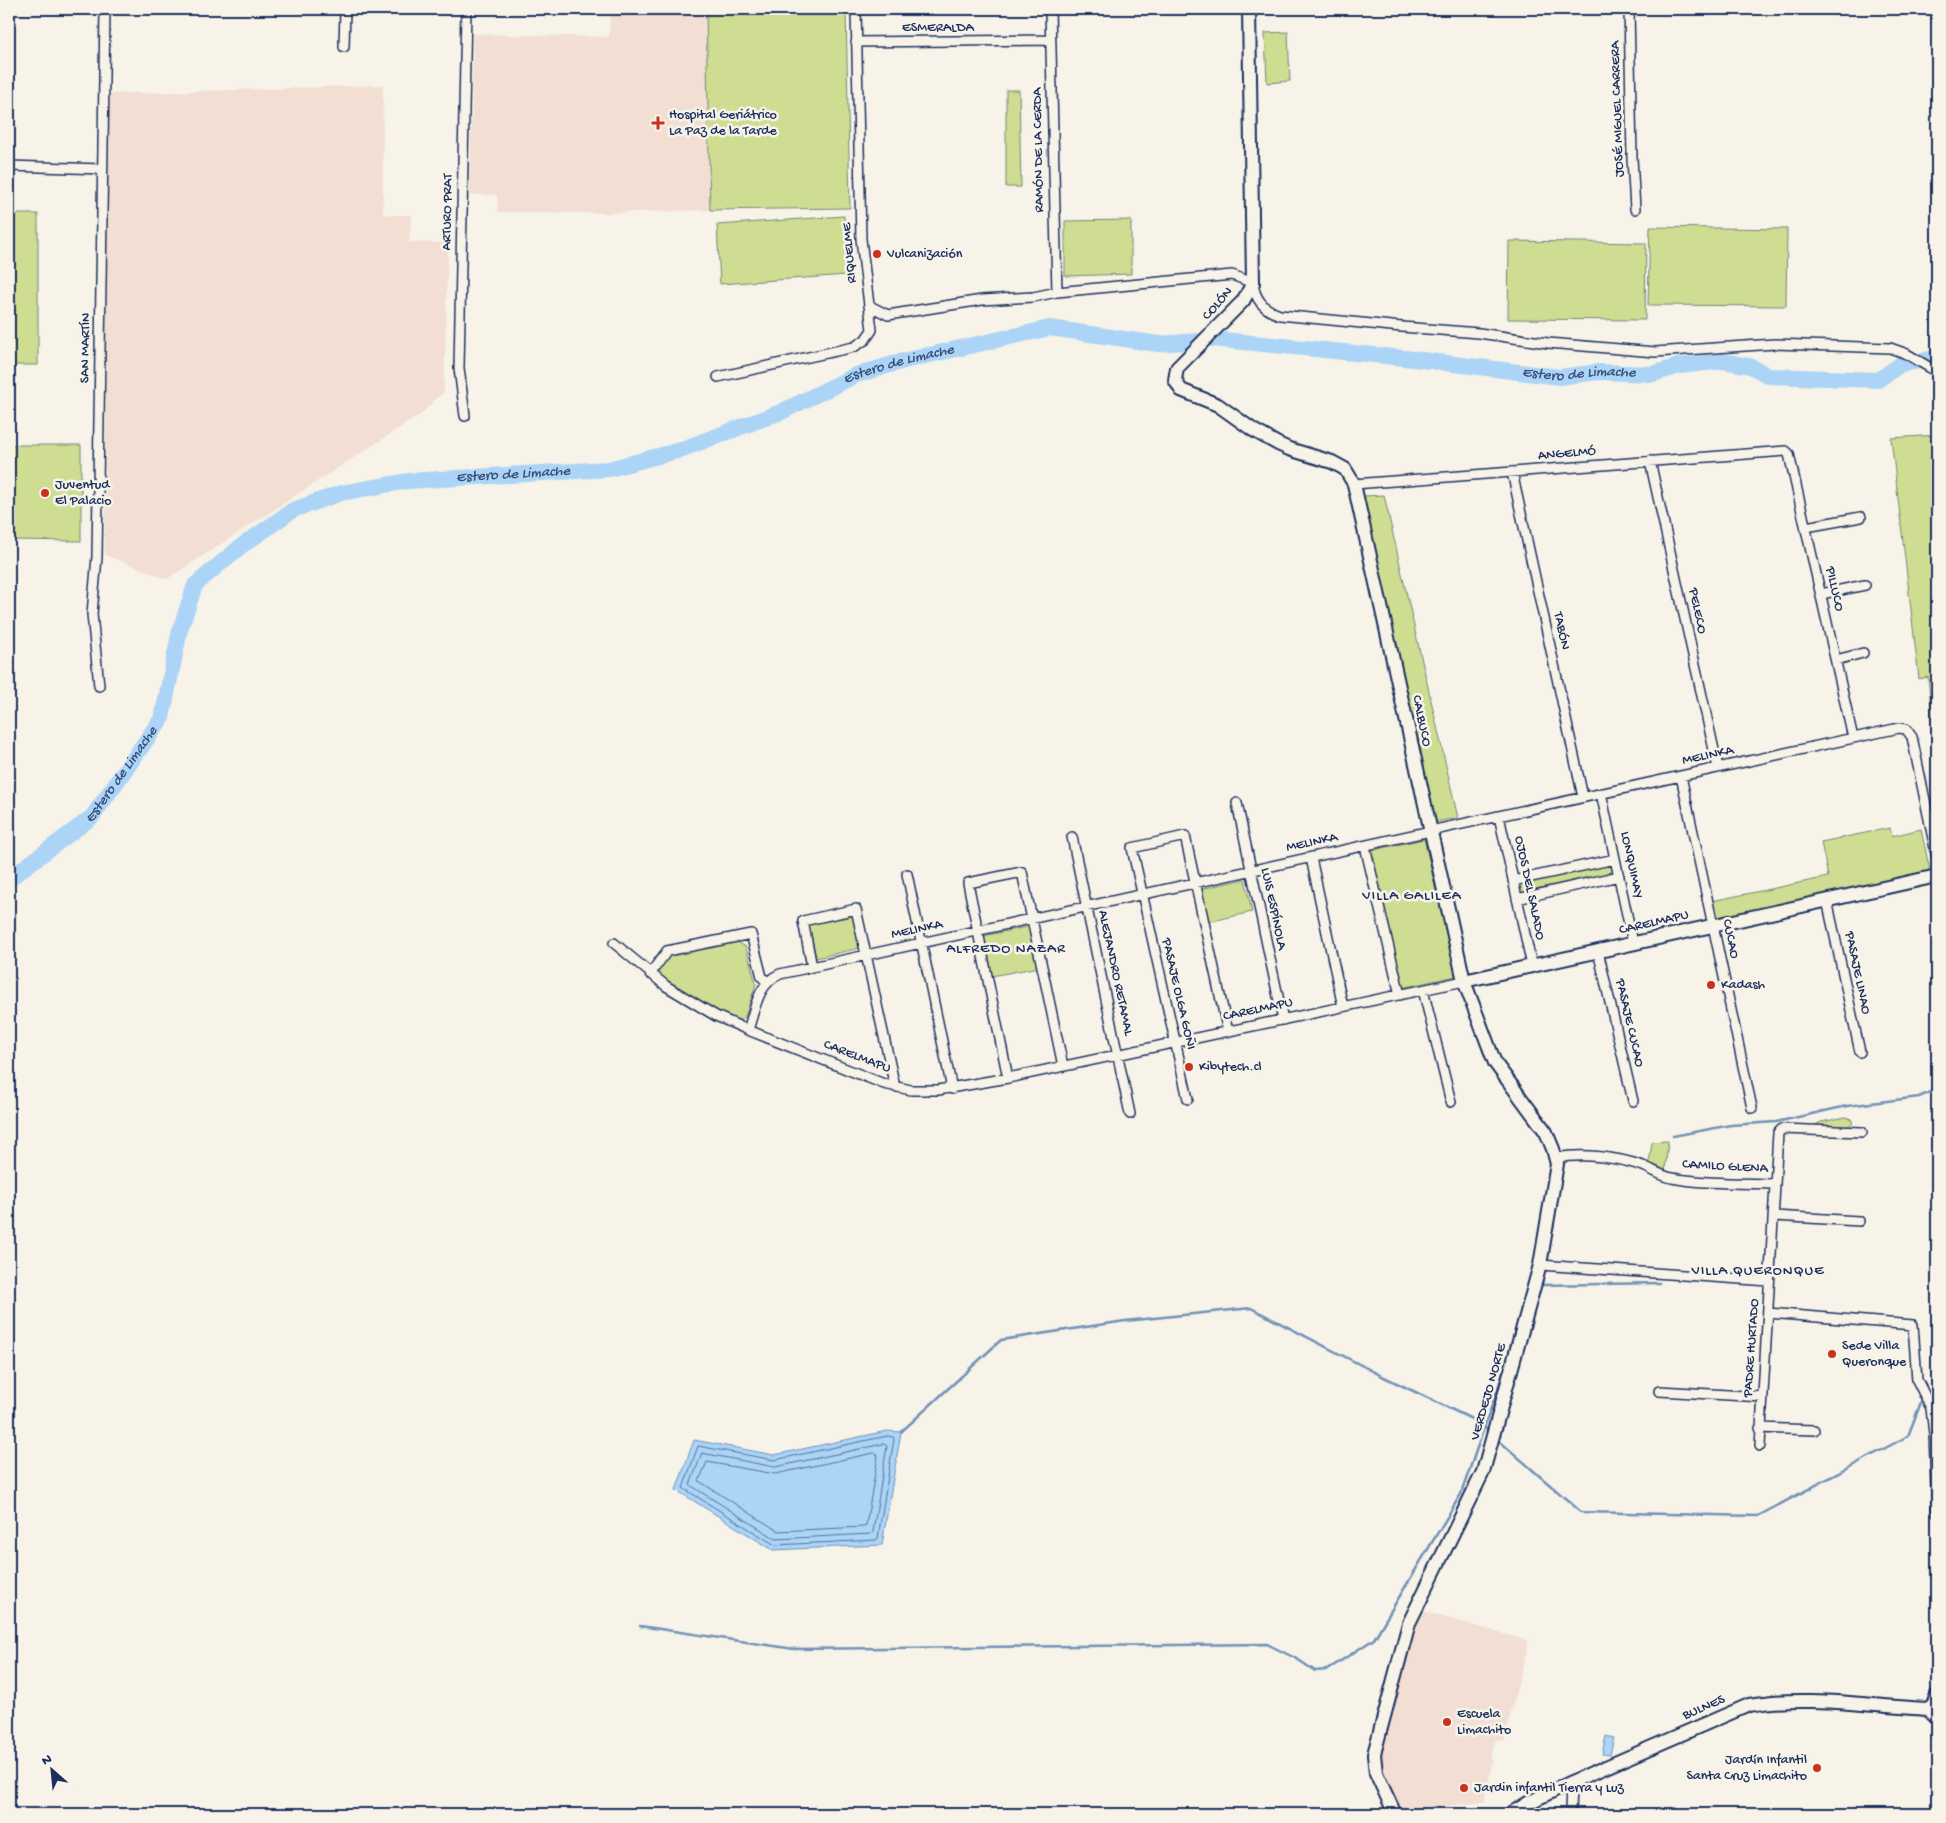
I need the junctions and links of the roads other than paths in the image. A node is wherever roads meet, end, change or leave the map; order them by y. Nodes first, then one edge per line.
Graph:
1 (105, 9) edge
2 (345, 9) edge
3 (466, 9) edge
4 (856, 9) edge
5 (1050, 9) edge
6 (1249, 9) edge
7 (1629, 9) edge
8 (1050, 40) junction
9 (856, 42) junction
10 (344, 47) dead end
11 (9, 166) edge
12 (102, 169) junction
13 (1635, 209) dead end
14 (1253, 282) junction
15 (1058, 292) junction
16 (870, 306) junction
17 (1937, 372) edge
18 (718, 377) dead end
19 (465, 416) dead end
20 (1782, 450) joint
21 (1650, 461) junction
22 (1345, 469) joint
23 (1512, 472) junction
24 (1354, 484) junction
25 (1861, 516) dead end
26 (1806, 527) junction
27 (1865, 585) dead end
28 (1821, 594) junction
29 (1864, 653) dead end
30 (1836, 660) junction
31 (99, 686) dead end
32 (1853, 738) junction
33 (1718, 768) junction
34 (1681, 776) junction
35 (1601, 794) junction
36 (1583, 797) junction
37 (1237, 803) dead end
38 (1499, 816) junction
39 (1430, 832) junction
40 (1072, 837) dead end
41 (1365, 846) junction
42 (1311, 858) junction
43 (1937, 858) edge
44 (1616, 859) junction
45 (1251, 871) junction
46 (906, 874) dead end
47 (1619, 876) junction
48 (1937, 876) edge
49 (1513, 881) junction
50 (1195, 883) junction
51 (1142, 894) junction
52 (1517, 899) junction
53 (1827, 900) junction
54 (1088, 907) junction
55 (1032, 919) junction
56 (1713, 926) junction
57 (978, 930) junction
58 (614, 943) dead end
59 (922, 943) junction
60 (1633, 943) junction
61 (1598, 951) junction
62 (866, 955) junction
63 (1532, 966) junction
64 (812, 967) junction
65 (650, 974) junction
66 (1464, 981) junction
67 (767, 982) junction
68 (1423, 990) junction
69 (1400, 995) junction
70 (1343, 1007) junction
71 (1283, 1020) junction
72 (748, 1030) junction
73 (1228, 1032) junction
74 (1175, 1043) junction
75 (1860, 1052) dead end
76 (1118, 1055) junction
77 (1063, 1066) junction
78 (1008, 1078) junction
79 (895, 1087) junction
80 (952, 1089) junction
81 (1188, 1099) dead end
82 (1633, 1101) dead end
83 (1451, 1102) dead end
84 (1752, 1108) dead end
85 (1130, 1114) dead end
86 (1862, 1132) dead end
87 (1556, 1158) junction
88 (1775, 1184) junction
89 (1774, 1216) junction
90 (1859, 1222) dead end
91 (1540, 1265) junction
92 (1770, 1281) junction
93 (1768, 1313) junction
94 (1659, 1391) dead end
95 (1763, 1397) junction
96 (1760, 1428) junction
97 (1814, 1430) dead end
98 (1760, 1446) dead end
99 (1937, 1512) edge
100 (1937, 1696) edge
101 (1927, 1709) junction
102 (1937, 1718) edge
103 (1571, 1782) junction
104 (1395, 1814) edge
105 (1510, 1814) edge
106 (1570, 1814) edge

1 - 12 street, SAN MARTÍN
2 - 10 street
3 - 19 street, ARTURO PRAT
4 - 9 street, RIQUELME
5 - 8 street, RAMÓN DE LA CERDA
6 - 14 street, COLÓN
7 - 13 street, JOSÉ MIGUEL CARRERA
8 - 9 street, ESMERALDA
8 - 15 street, RAMÓN DE LA CERDA
9 - 16 street, RIQUELME
11 - 12 street
12 - 31 street, SAN MARTÍN
14 - 15 street
14 - 17 street
14 - 22 street, COLÓN
15 - 16 street
16 - 18 street, RIQUELME
20 - 21 street, ANGELMÓ
20 - 26 street, PILLUCO
21 - 23 street, ANGELMÓ
21 - 33 street, PELECO
22 - 24 street, CALBUCO
23 - 24 street, ANGELMÓ
23 - 36 street, TABÓN
24 - 39 street, CALBUCO
25 - 26 street
26 - 28 street, PILLUCO
27 - 28 street
28 - 30 street, PILLUCO
29 - 30 street
30 - 32 street, PILLUCO
32 - 33 street, MELINKA
32 - 43 street, MELINKA
33 - 34 street, MELINKA
34 - 35 street, MELINKA
34 - 56 street, CUCAO
35 - 36 street, MELINKA
35 - 44 street, LONQUIMAY
36 - 38 street, MELINKA
37 - 45 street, LUIS ESPÍNOLA
38 - 39 street, MELINKA
38 - 49 street, OJOS DEL SALADO
39 - 41 street, MELINKA
39 - 66 street, CALBUCO
40 - 54 street, ALEJANDRO RETAMAL
41 - 42 street, MELINKA
41 - 69 street
42 - 45 street, MELINKA
42 - 70 street
44 - 47 street, LONQUIMAY
44 - 49 street
45 - 50 street, MELINKA
45 - 71 street, LUIS ESPÍNOLA
46 - 59 street
47 - 52 street
47 - 60 street, LONQUIMAY
48 - 53 street, CARELMAPU
49 - 52 street, OJOS DEL SALADO
50 - 51 street, MELINKA
50 - 51 street, PASAJE OLGA GOÑI
50 - 73 street
51 - 54 street, MELINKA
51 - 74 street, PASAJE OLGA GOÑI
52 - 63 street, OJOS DEL SALADO
53 - 56 street, CARELMAPU
53 - 75 street, PASAJE LINAO
54 - 55 street, MELINKA
54 - 76 street, ALEJANDRO RETAMAL
55 - 57 street, MELINKA
55 - 57 street
55 - 77 street
56 - 60 street, CARELMAPU
56 - 84 street, CUCAO
57 - 59 street, MELINKA
57 - 78 street
58 - 65 street, CARELMAPU
59 - 62 street, MELINKA
59 - 80 street
60 - 61 street, CARELMAPU
61 - 63 street, CARELMAPU
61 - 82 street, PASAJE CUCAO
62 - 64 street, MELINKA
62 - 64 street
62 - 79 street
63 - 66 street, CARELMAPU
64 - 67 street, MELINKA
65 - 67 street
65 - 72 street, CARELMAPU
66 - 68 street, CARELMAPU
66 - 87 street, VERDEJO NORTE
67 - 72 street
68 - 69 street, CARELMAPU
68 - 83 street
69 - 70 street, CARELMAPU
70 - 71 street, CARELMAPU
71 - 73 street, CARELMAPU
72 - 79 street, CARELMAPU
73 - 74 street, CARELMAPU
74 - 76 street, CARELMAPU
74 - 81 street, PASAJE OLGA GOÑI
76 - 77 street, CARELMAPU
76 - 85 street, ALEJANDRO RETAMAL
77 - 78 street, CARELMAPU
78 - 80 street, CARELMAPU
79 - 80 street, CARELMAPU
86 - 88 street, PADRE HURTADO
87 - 88 street, CAMILO GLENA
87 - 91 street, VERDEJO NORTE
88 - 89 street, PADRE HURTADO
89 - 90 street
89 - 92 street, PADRE HURTADO
91 - 92 street
91 - 104 street, VERDEJO NORTE
92 - 93 street, PADRE HURTADO
93 - 95 street, PADRE HURTADO
93 - 99 street
94 - 95 street
95 - 96 street, PADRE HURTADO
96 - 97 street
96 - 98 street, PADRE HURTADO
100 - 101 street
101 - 102 street
101 - 103 street, BULNES
103 - 105 street, BULNES
103 - 106 street

